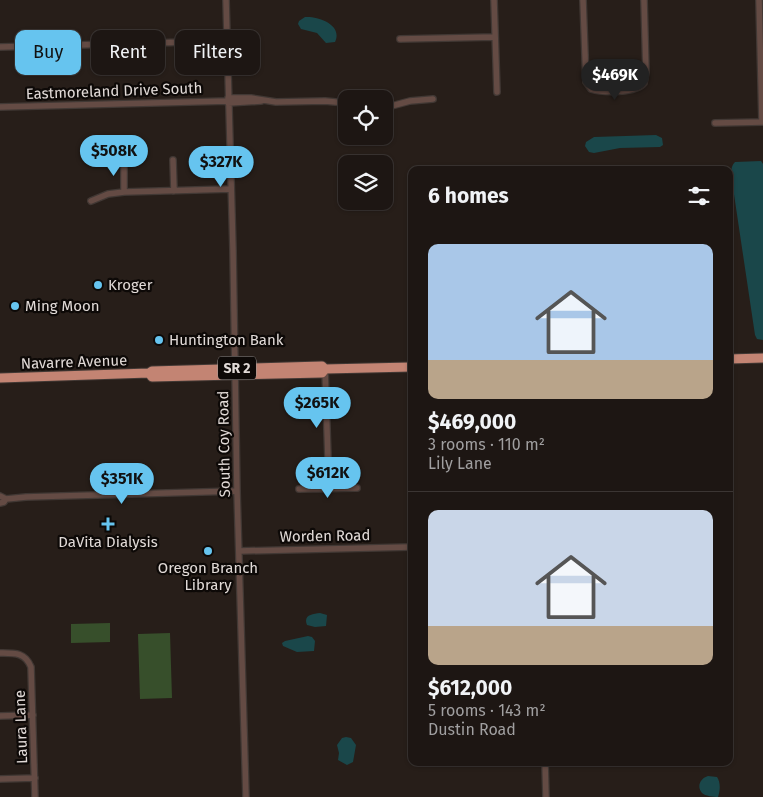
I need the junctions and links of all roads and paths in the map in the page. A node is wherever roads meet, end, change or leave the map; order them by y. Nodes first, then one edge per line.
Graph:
1 (226, 0) edge
2 (494, 0) edge
3 (583, 0) edge
4 (644, 0) edge
5 (759, 0) edge
6 (227, 30) edge
7 (495, 37) junction
8 (400, 39) dead end
9 (175, 42) edge
10 (0, 47) edge
11 (228, 75) edge
12 (762, 90) edge
13 (497, 92) dead end
14 (433, 99) dead end
15 (228, 100) junction
16 (338, 102) edge
17 (393, 106) edge
18 (0, 107) edge
19 (762, 122) edge
20 (715, 123) dead end
21 (174, 160) dead end
22 (124, 162) dead end
23 (231, 189) junction
24 (174, 191) junction
25 (124, 192) junction
26 (91, 201) dead end
27 (733, 358) edge
28 (763, 358) edge
29 (316, 366) junction
30 (408, 367) edge
31 (325, 369) junction
32 (234, 372) junction
33 (299, 373) junction
34 (0, 378) edge
35 (357, 488) dead end
36 (329, 489) junction
37 (299, 490) dead end
38 (237, 491) junction
39 (3, 498) edge
40 (0, 503) edge
41 (408, 547) edge
42 (239, 551) junction
43 (0, 653) edge
44 (33, 715) junction
45 (0, 716) edge
46 (545, 766) edge
47 (35, 778) junction
48 (0, 779) edge
49 (35, 797) edge
50 (246, 797) edge
51 (546, 797) edge

1 - 6 street, South Coy Road
2 - 7 street
3 - 4 street
5 - 12 street
7 - 8 street
7 - 13 street
9 - 10 street
11 - 15 street, South Coy Road
12 - 19 street
14 - 17 street
15 - 16 street, Eastmoreland Drive South
15 - 18 street, Eastmoreland Drive South
15 - 23 street, South Coy Road
19 - 20 street
21 - 24 street
22 - 25 street
23 - 24 street
23 - 32 street, South Coy Road
24 - 25 street
25 - 26 street
27 - 28 highway
29 - 31 highway, Navarre Avenue / SR 2
29 - 32 highway, Navarre Avenue / SR 2
29 - 33 highway
30 - 31 highway, Navarre Avenue / SR 2
31 - 33 highway, Navarre Avenue / SR 2
31 - 36 street
32 - 33 highway, Navarre Avenue / SR 2
32 - 34 highway, Navarre Avenue / SR 2
32 - 38 street, South Coy Road
35 - 36 street
36 - 37 street
38 - 39 street
38 - 42 street, South Coy Road
39 - 40 street
41 - 42 street, Worden Road
42 - 50 street, South Coy Road
43 - 44 street, Laura Lane
44 - 45 street
44 - 47 street, Laura Lane
46 - 51 street
47 - 48 street
47 - 49 street, Laura Lane

